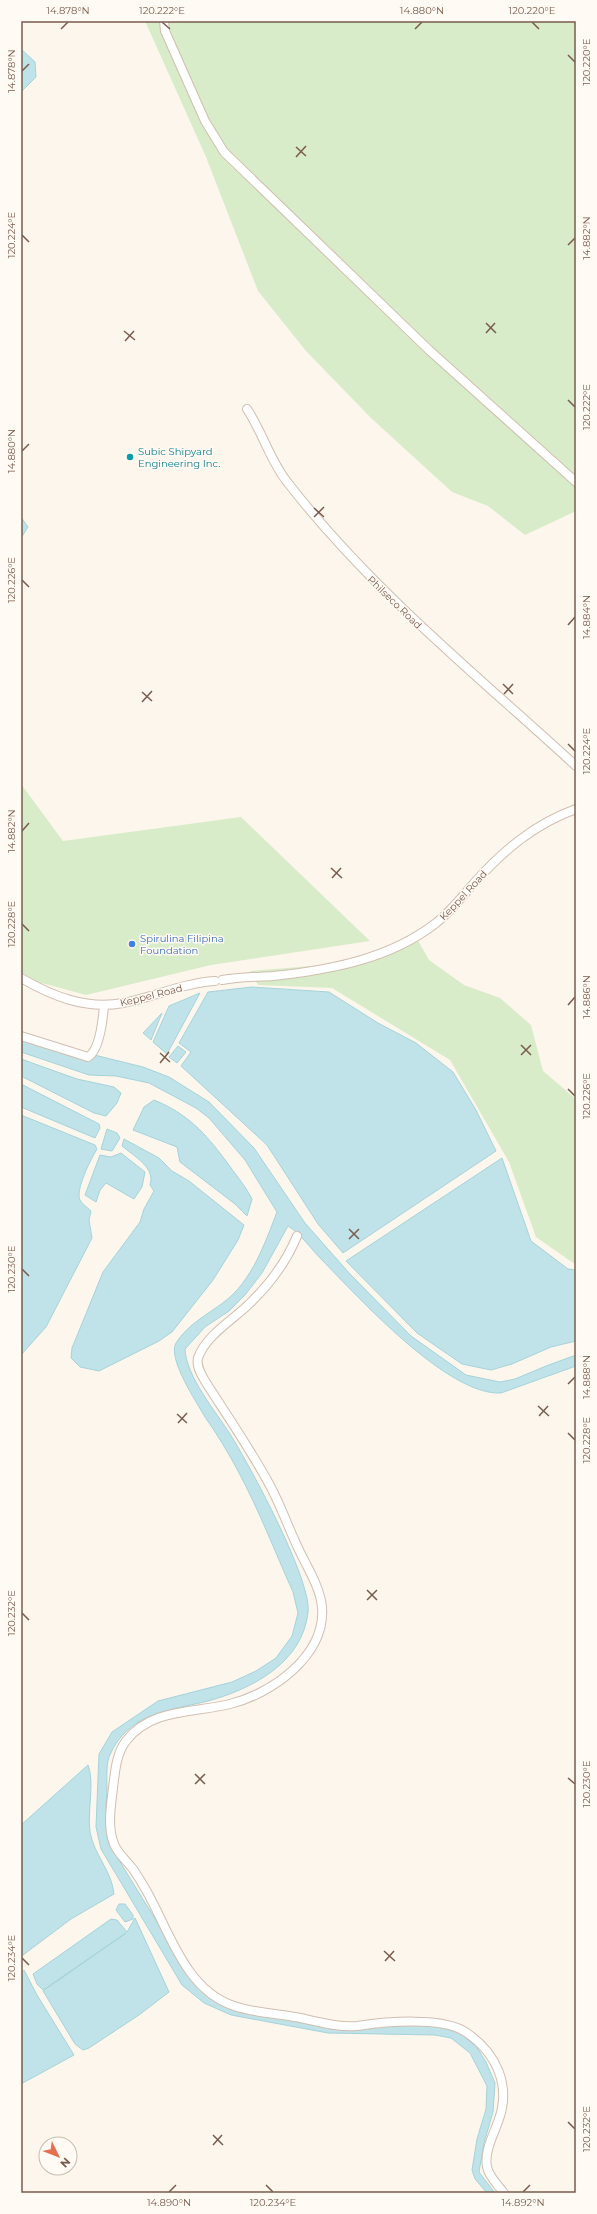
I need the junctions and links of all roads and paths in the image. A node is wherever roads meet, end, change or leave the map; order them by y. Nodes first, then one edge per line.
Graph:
1 (164, 21) edge
2 (247, 409) dead end
3 (576, 482) edge
4 (576, 766) edge
5 (576, 809) edge
6 (21, 978) edge
7 (104, 1005) junction
8 (21, 1036) edge
9 (297, 1236) dead end
10 (504, 2193) edge

1 - 3 street
2 - 4 street, Philseco Road
5 - 7 street, Keppel Road
6 - 7 street, Keppel Road
7 - 8 street
9 - 10 street

